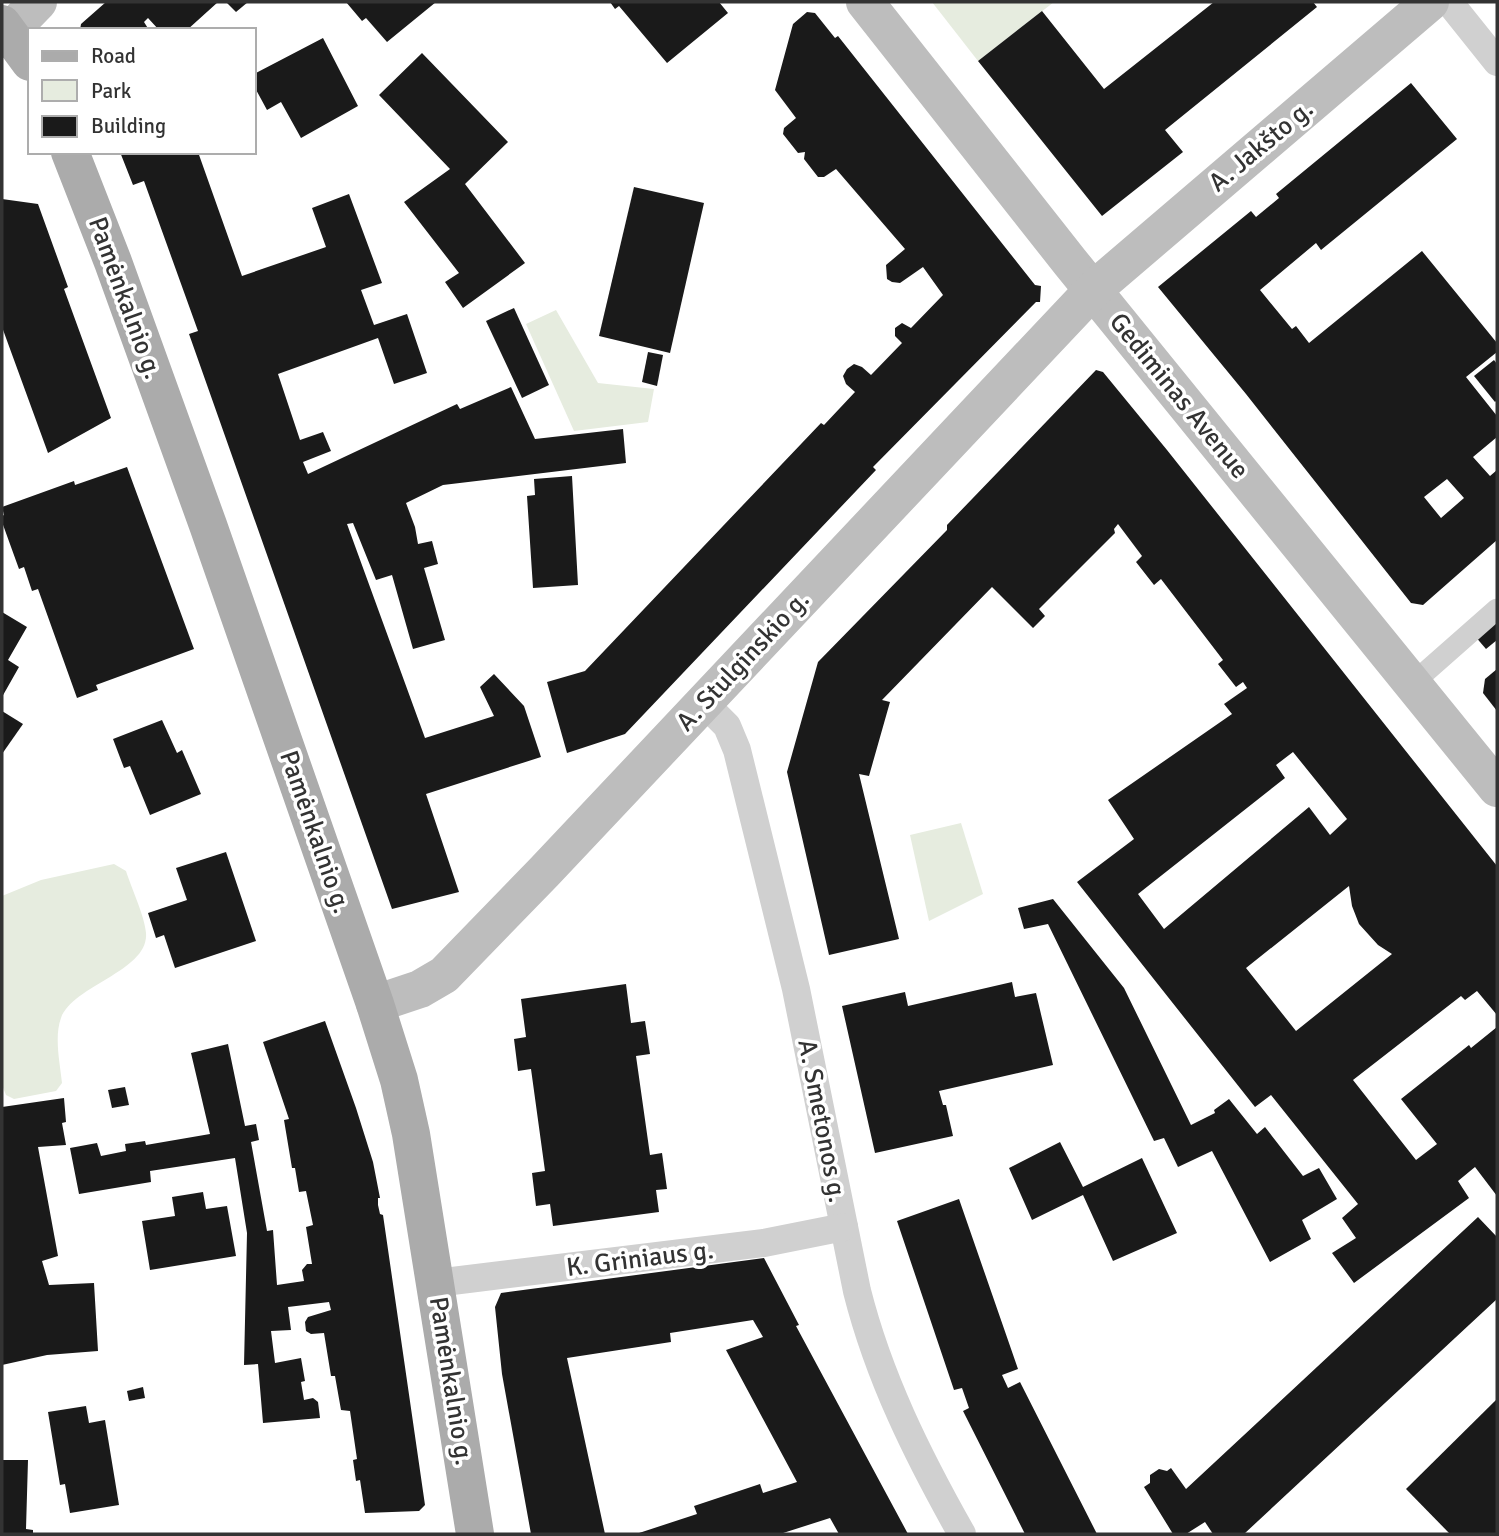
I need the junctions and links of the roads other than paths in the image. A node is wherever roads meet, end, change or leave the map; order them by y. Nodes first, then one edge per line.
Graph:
1 (38, 2) edge
2 (865, 2) edge
3 (1430, 2) edge
4 (1449, 2) edge
5 (10, 39) edge
6 (1497, 62) edge
7 (71, 154) edge
8 (1093, 290) junction
9 (1497, 609) edge
10 (1413, 683) junction
11 (704, 703) junction
12 (1497, 788) edge
13 (375, 1004) junction
14 (844, 1227) junction
15 (436, 1283) junction
16 (475, 1534) edge
17 (962, 1534) edge

1 - 5 main road
2 - 8 main road, Gediminas Avenue
3 - 8 main road, A. Jakšto g.
4 - 6 street
7 - 13 main road, Pamėnkalnio g.
8 - 10 main road, Gediminas Avenue
8 - 11 main road, A. Stulginskio g.
9 - 10 street
10 - 12 main road, Gediminas Avenue
11 - 13 main road, A. Stulginskio g.
11 - 14 street, A. Smetonos g.
13 - 15 main road, Pamėnkalnio g.
14 - 15 street, K. Griniaus g.
14 - 17 street, A. Smetonos g.
15 - 16 main road, Pamėnkalnio g.

